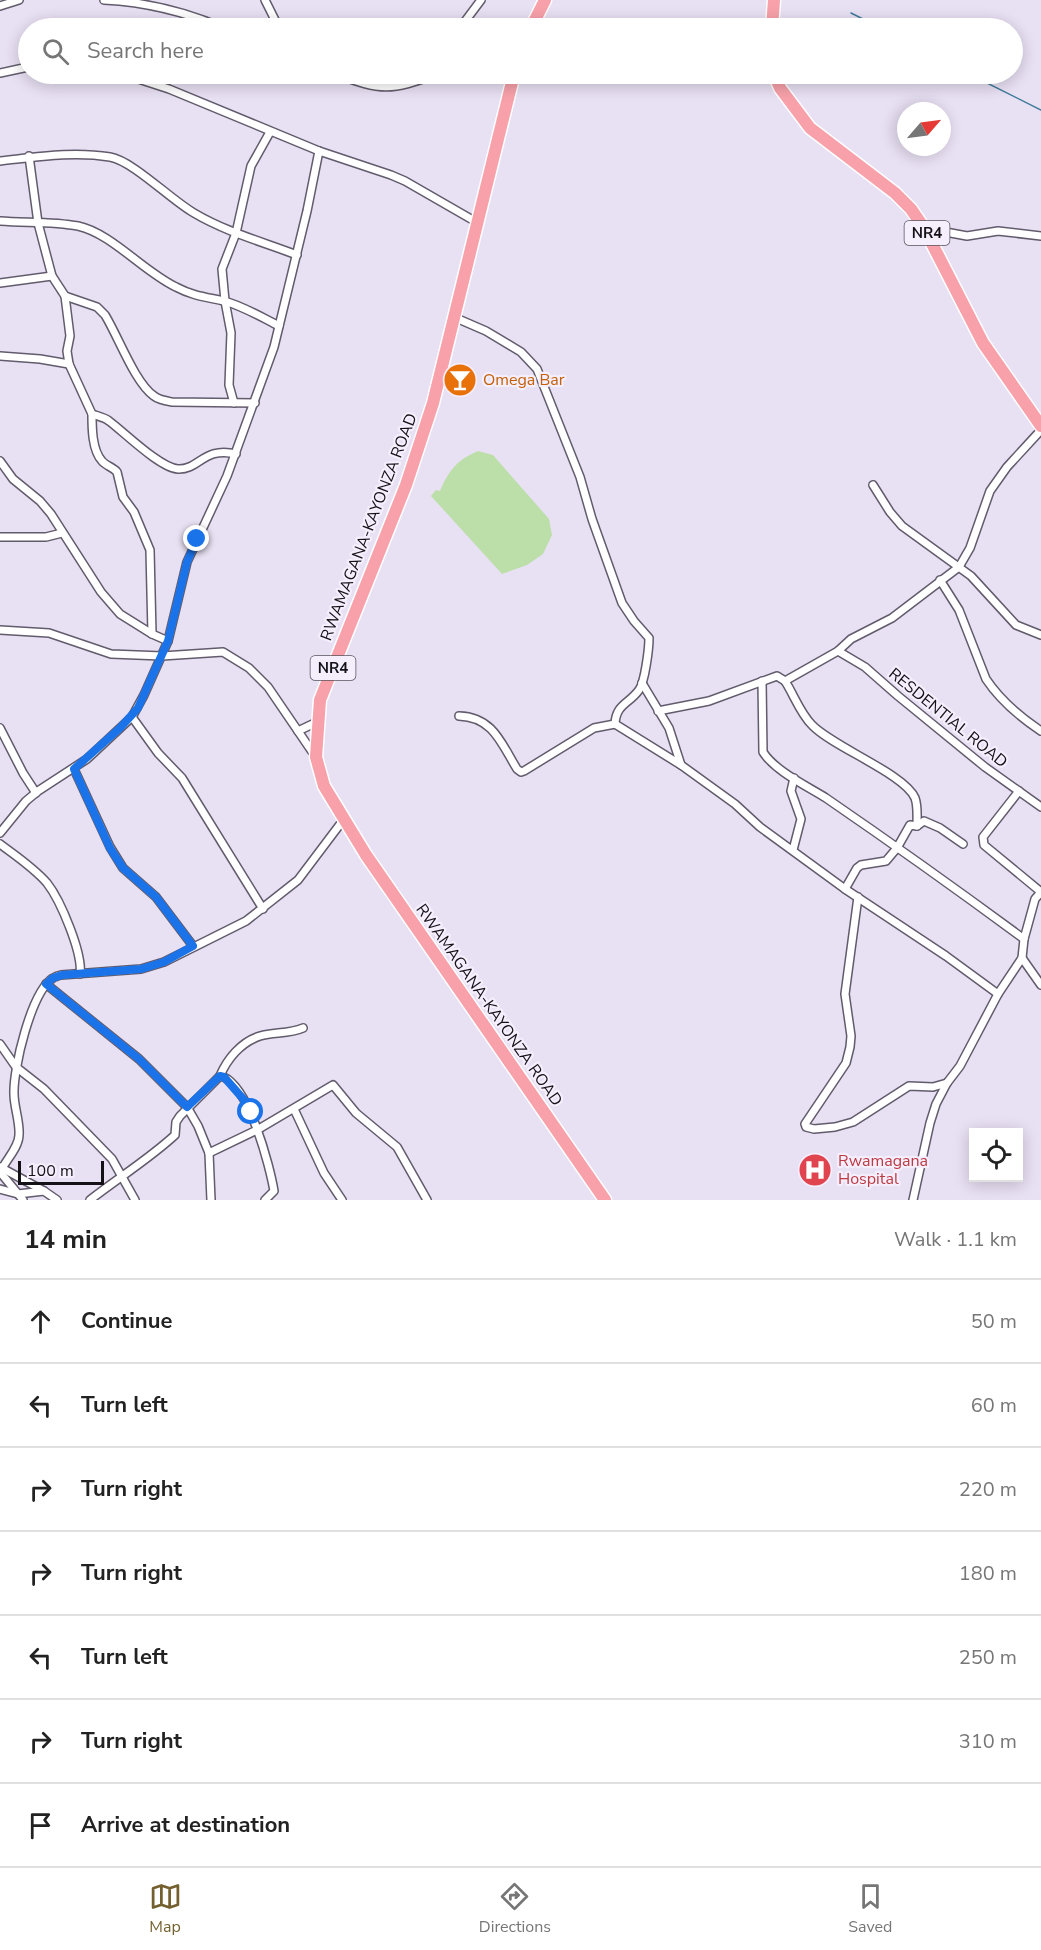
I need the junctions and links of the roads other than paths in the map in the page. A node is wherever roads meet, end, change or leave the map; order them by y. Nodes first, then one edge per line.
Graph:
1 (19, 0) edge
2 (104, 0) edge
3 (265, 0) edge
4 (481, 0) edge
5 (545, 0) edge
6 (774, 0) edge
7 (0, 6) edge
8 (194, 18) edge
9 (274, 18) edge
10 (468, 18) edge
11 (537, 18) edge
12 (773, 18) edge
13 (18, 69) edge
14 (0, 73) edge
15 (154, 84) edge
16 (364, 84) edge
17 (405, 84) edge
18 (512, 84) edge
19 (778, 84) edge
20 (270, 132) junction
21 (319, 151) junction
22 (29, 156) junction
23 (0, 161) edge
24 (0, 221) edge
25 (38, 223) junction
26 (477, 223) junction
27 (924, 228) junction
28 (236, 233) junction
29 (1041, 236) edge
30 (297, 255) junction
31 (52, 276) junction
32 (0, 283) edge
33 (65, 296) junction
34 (225, 301) junction
35 (456, 318) junction
36 (279, 326) junction
37 (0, 356) edge
38 (69, 364) junction
39 (234, 403) junction
40 (255, 403) junction
41 (92, 414) junction
42 (1041, 428) edge
43 (236, 454) junction
44 (0, 461) edge
45 (873, 485) dead end
46 (62, 533) junction
47 (0, 537) edge
48 (959, 567) junction
49 (940, 580) junction
50 (0, 630) edge
51 (152, 634) junction
52 (1041, 635) edge
53 (168, 641) junction
54 (838, 651) junction
55 (162, 656) junction
56 (762, 681) junction
57 (785, 681) junction
58 (642, 683) junction
59 (657, 711) junction
60 (459, 716) dead end
61 (132, 717) junction
62 (317, 722) junction
63 (615, 724) junction
64 (0, 728) edge
65 (298, 731) junction
66 (1041, 731) edge
67 (316, 757) junction
68 (681, 765) junction
69 (74, 769) junction
70 (794, 778) junction
71 (1019, 791) junction
72 (36, 793) junction
73 (1041, 807) edge
74 (344, 819) junction
75 (917, 826) junction
76 (0, 833) edge
77 (0, 844) edge
78 (963, 844) dead end
79 (897, 848) junction
80 (793, 850) junction
81 (845, 889) junction
82 (1041, 892) edge
83 (858, 897) junction
84 (263, 909) junction
85 (1024, 939) junction
86 (193, 946) junction
87 (1022, 958) junction
88 (80, 974) junction
89 (46, 984) junction
90 (1041, 985) edge
91 (998, 994) junction
92 (303, 1028) dead end
93 (0, 1044) edge
94 (16, 1067) junction
95 (220, 1076) junction
96 (947, 1083) junction
97 (187, 1107) junction
98 (294, 1109) junction
99 (257, 1130) junction
100 (209, 1153) junction
101 (1, 1169) edge
102 (120, 1176) junction
103 (0, 1189) edge
104 (44, 1191) junction
105 (20, 1197) edge
106 (57, 1200) edge
107 (90, 1200) edge
108 (135, 1200) edge
109 (212, 1200) edge
110 (265, 1200) edge
111 (342, 1200) edge
112 (427, 1200) edge
113 (605, 1200) edge
114 (913, 1200) edge

1 - 7 street
2 - 8 street
3 - 9 street
4 - 10 street
5 - 11 highway
6 - 12 highway
13 - 14 street
15 - 20 street
16 - 17 street
18 - 26 highway, RWAMAGANA-KAYONZA ROAD / NR4
19 - 27 highway, NR4
20 - 21 street
20 - 28 street
21 - 26 street
21 - 30 street
22 - 23 street
22 - 25 street
22 - 28 street
24 - 25 street
25 - 31 street
25 - 34 street
26 - 35 highway, RWAMAGANA-KAYONZA ROAD / NR4
27 - 29 street
27 - 42 highway, NR4
28 - 30 street
28 - 34 street
30 - 36 street
31 - 32 street
31 - 33 street
33 - 38 street
33 - 39 street
34 - 36 street
34 - 39 street
35 - 58 street
35 - 62 highway, RWAMAGANA-KAYONZA ROAD / NR4
36 - 40 street
37 - 38 street
38 - 41 street
39 - 40 street
40 - 43 street
41 - 43 street
41 - 51 street
42 - 48 street
43 - 53 street
44 - 46 street
45 - 48 street
46 - 47 street
46 - 51 street
48 - 49 street
48 - 52 street
49 - 54 street
49 - 66 street
50 - 55 street
51 - 53 street
53 - 55 street
54 - 57 street
54 - 71 street, RESDENTIAL ROAD
55 - 61 street
55 - 65 street
56 - 57 street
56 - 59 street
56 - 70 street
57 - 75 street
58 - 59 street
58 - 63 street
59 - 68 street
60 - 63 street
61 - 69 street
61 - 84 street
62 - 65 street
62 - 67 highway, RWAMAGANA-KAYONZA ROAD / NR4
63 - 68 street
64 - 72 street
65 - 67 street
67 - 74 highway, RWAMAGANA-KAYONZA ROAD / NR4
68 - 80 street
69 - 72 street
69 - 86 street
70 - 79 street
70 - 80 street
71 - 73 street, RESDENTIAL ROAD
71 - 82 street
72 - 76 street
74 - 84 street
74 - 113 highway, RWAMAGANA-KAYONZA ROAD / NR4
75 - 78 street
75 - 79 street
77 - 88 street
79 - 81 street
79 - 85 street
80 - 81 street
81 - 83 street
82 - 85 street
83 - 91 street
83 - 96 street
84 - 86 street
85 - 87 street
86 - 88 street
87 - 90 street
87 - 91 street
88 - 89 street
89 - 94 street
89 - 97 street
91 - 96 street
92 - 95 street
93 - 94 street
94 - 101 street
94 - 102 street
95 - 97 street
95 - 99 street
96 - 114 street
97 - 100 street
97 - 102 street
98 - 99 street
98 - 111 street
98 - 112 street
99 - 100 street
99 - 110 street
100 - 109 street
101 - 104 street
101 - 105 street
102 - 107 street
102 - 108 street
103 - 105 street
104 - 105 street
104 - 106 street

